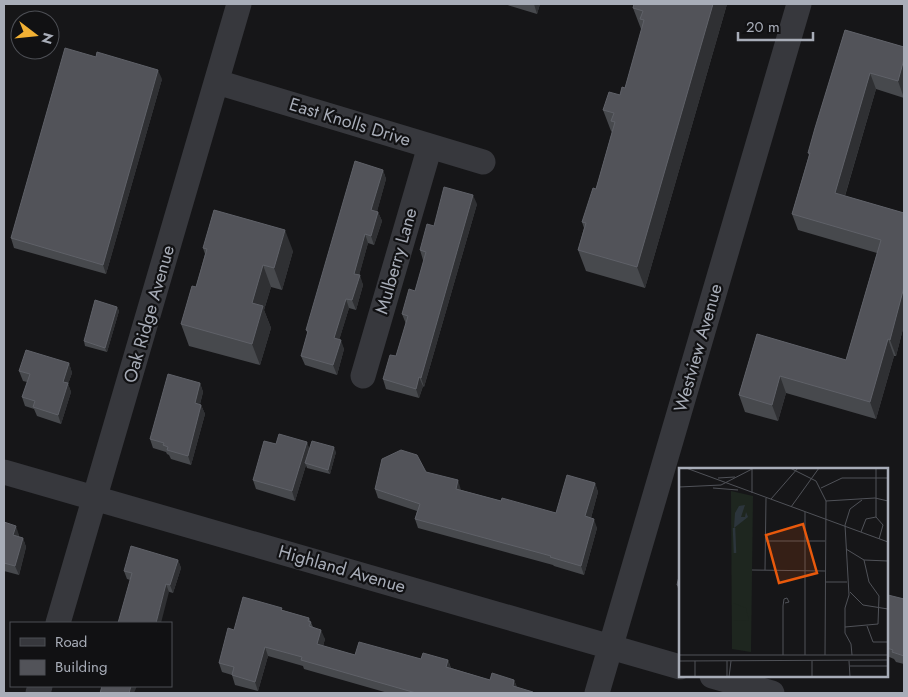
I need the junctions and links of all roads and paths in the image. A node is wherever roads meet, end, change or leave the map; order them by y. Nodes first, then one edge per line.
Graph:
1 (239, 4) edge
2 (800, 4) edge
3 (216, 82) junction
4 (430, 146) junction
5 (483, 162) dead end
6 (363, 376) dead end
7 (4, 472) edge
8 (95, 498) junction
9 (58, 622) edge
10 (611, 647) junction
11 (679, 667) edge
12 (716, 677) edge
13 (597, 693) edge
14 (772, 693) edge

1 - 3 street, Oak Ridge Avenue
2 - 10 street, Westview Avenue
3 - 4 street, East Knolls Drive
3 - 8 street, Oak Ridge Avenue
4 - 5 street, East Knolls Drive
4 - 6 street, Mulberry Lane
7 - 8 street, Highland Avenue
8 - 9 street, Oak Ridge Avenue
8 - 10 street, Highland Avenue
10 - 11 street, Highland Avenue
10 - 13 street, Westview Avenue
12 - 14 street

